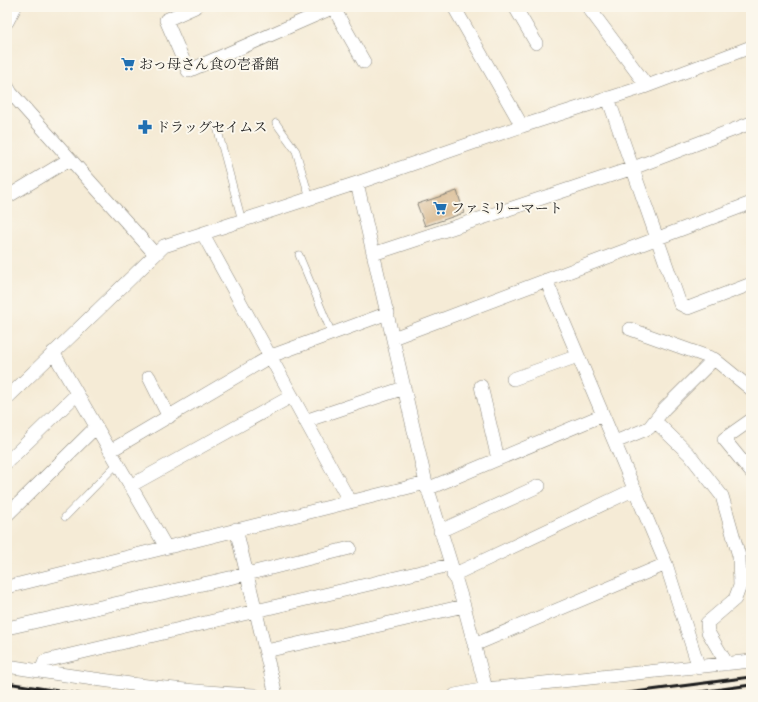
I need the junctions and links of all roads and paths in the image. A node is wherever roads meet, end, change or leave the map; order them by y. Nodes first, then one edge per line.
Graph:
1 (194, 7) edge
2 (333, 7) edge
3 (454, 7) edge
4 (515, 7) edge
5 (588, 7) edge
6 (536, 43) dead end
7 (751, 47) edge
8 (364, 62) dead end
9 (7, 86) edge
10 (647, 86) junction
11 (608, 98) junction
12 (276, 123) dead end
13 (751, 123) edge
14 (522, 126) junction
15 (217, 127) dead end
16 (70, 159) junction
17 (633, 168) junction
18 (357, 183) junction
19 (7, 197) edge
20 (310, 199) junction
21 (751, 203) edge
22 (242, 221) junction
23 (203, 234) junction
24 (658, 238) junction
25 (155, 254) junction
26 (373, 254) junction
27 (299, 255) dead end
28 (546, 280) junction
29 (751, 284) edge
30 (388, 313) junction
31 (630, 329) dead end
32 (332, 334) junction
33 (393, 338) junction
34 (53, 352) junction
35 (271, 356) junction
36 (578, 356) junction
37 (714, 359) junction
38 (148, 377) dead end
39 (513, 379) dead end
40 (481, 386) dead end
41 (404, 388) junction
42 (751, 390) edge
43 (77, 394) junction
44 (292, 396) junction
45 (7, 398) edge
46 (603, 415) junction
47 (169, 417) junction
48 (751, 420) edge
49 (305, 421) junction
50 (655, 421) junction
51 (96, 426) junction
52 (615, 442) junction
53 (110, 451) junction
54 (498, 459) junction
55 (7, 462) edge
56 (117, 464) junction
57 (751, 472) edge
58 (130, 486) junction
59 (426, 486) junction
60 (539, 486) dead end
61 (634, 489) junction
62 (350, 502) junction
63 (7, 515) edge
64 (65, 517) dead end
65 (236, 529) junction
66 (440, 531) junction
67 (166, 547) junction
68 (350, 548) dead end
69 (666, 564) junction
70 (452, 570) junction
71 (247, 574) junction
72 (7, 587) edge
73 (464, 606) junction
74 (256, 612) junction
75 (7, 628) edge
76 (474, 645) junction
77 (266, 651) junction
78 (751, 661) edge
79 (727, 664) junction
80 (7, 666) edge
81 (700, 668) junction
82 (41, 672) junction
83 (486, 689) junction
84 (254, 695) edge
85 (276, 695) edge
86 (455, 695) edge

1 - 2 street
2 - 8 street
3 - 14 street
4 - 6 street
5 - 10 street
7 - 10 street
9 - 16 street
10 - 11 street
11 - 14 street
11 - 17 street
12 - 20 lane
13 - 17 street
14 - 18 street
15 - 22 lane
16 - 19 street
16 - 25 street
17 - 24 street
17 - 26 street
18 - 20 street
18 - 26 street
20 - 22 street
21 - 24 street
22 - 23 street
23 - 25 street
23 - 35 street
24 - 28 street
24 - 29 street
25 - 34 street
26 - 30 street
27 - 32 lane
28 - 33 street
28 - 36 street
30 - 32 street
30 - 33 street
31 - 37 street
32 - 35 street
33 - 41 street
34 - 43 street
34 - 45 street
35 - 44 street
35 - 47 street
36 - 39 street
36 - 46 street
37 - 42 street
37 - 50 street
38 - 47 street
40 - 54 street
41 - 49 street
41 - 59 street
43 - 51 street
43 - 55 street
44 - 49 street
44 - 58 street
46 - 52 street
46 - 54 street
47 - 53 street
48 - 57 street
49 - 62 street
50 - 52 street
50 - 79 street
51 - 53 street
51 - 63 street
52 - 61 street
53 - 56 street
54 - 59 street
56 - 58 street
56 - 64 lane
58 - 67 street
59 - 62 street
59 - 66 street
60 - 66 street
61 - 69 street
61 - 70 street
62 - 65 street
65 - 67 street
65 - 71 street
66 - 70 street
67 - 72 street
68 - 71 street
69 - 76 street
69 - 81 street
70 - 73 street
70 - 74 street
71 - 74 street
71 - 75 street
73 - 76 street
73 - 77 street
74 - 77 street
74 - 82 street
76 - 83 street
77 - 85 street
78 - 79 street
79 - 81 street
80 - 82 street
81 - 83 street
82 - 84 street
83 - 86 street

